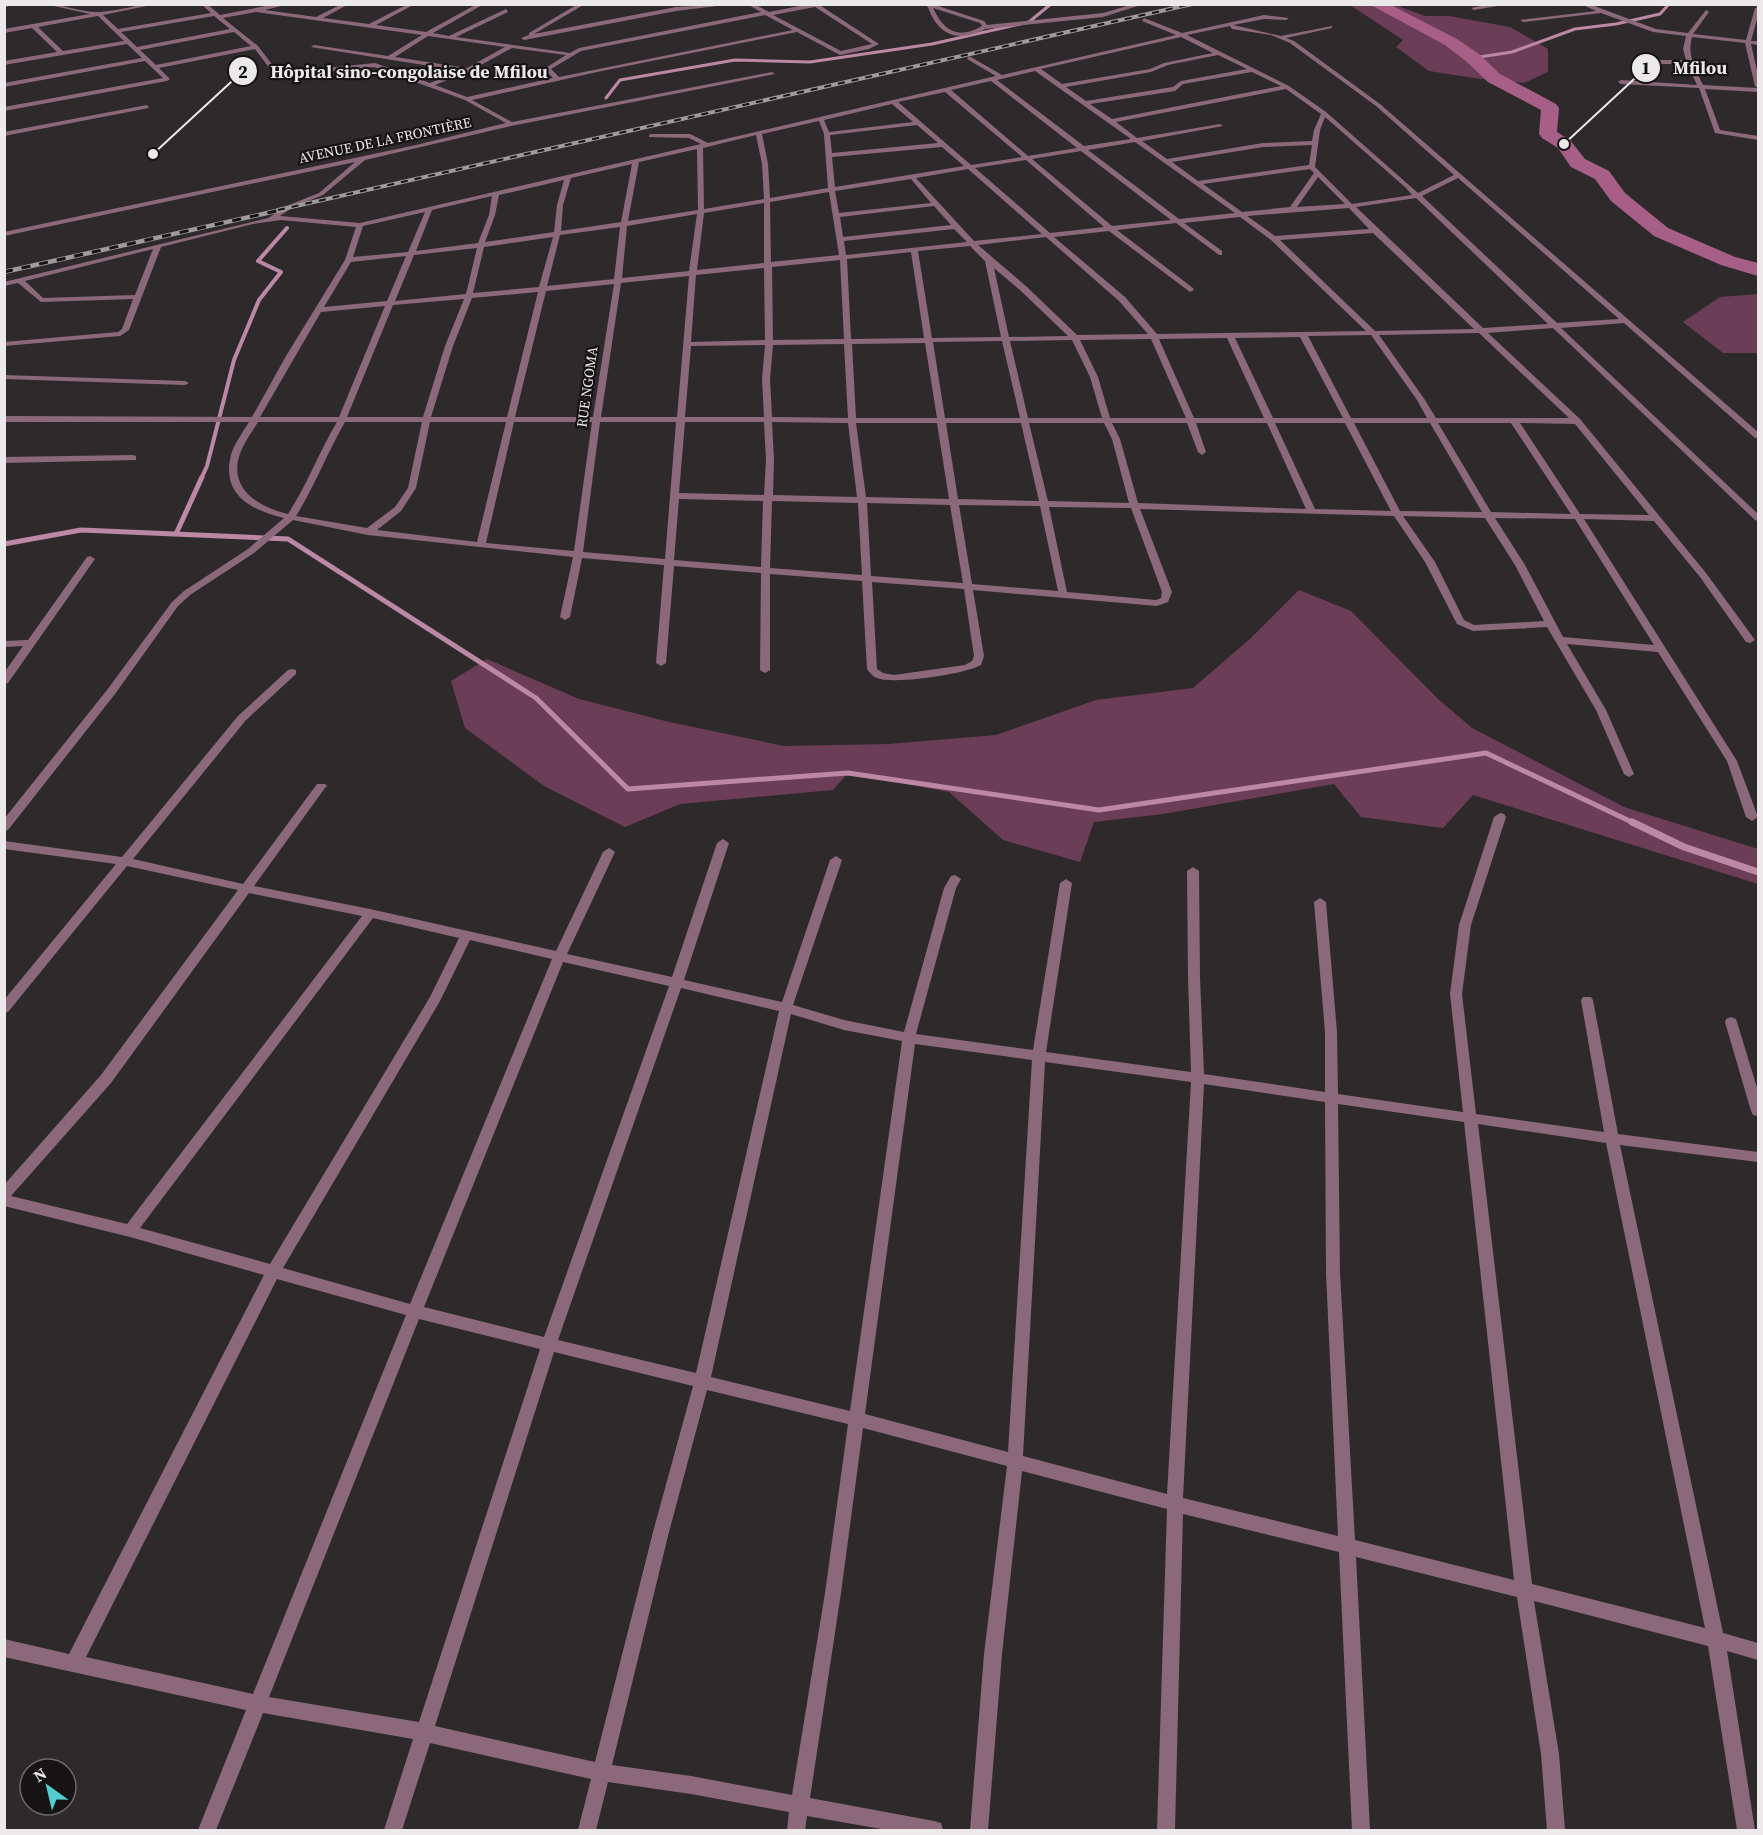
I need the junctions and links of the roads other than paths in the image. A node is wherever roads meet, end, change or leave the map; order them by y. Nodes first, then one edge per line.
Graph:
1 (11, 4) edge
2 (47, 4) edge
3 (76, 4) edge
4 (154, 4) edge
5 (203, 4) edge
6 (287, 4) edge
7 (347, 4) edge
8 (412, 4) edge
9 (482, 4) edge
10 (583, 4) edge
11 (731, 4) edge
12 (749, 4) edge
13 (821, 4) edge
14 (1142, 4) edge
15 (1507, 4) edge
16 (1583, 4) edge
17 (815, 5) edge
18 (927, 6) edge
19 (4, 7) edge
20 (68, 8) junction
21 (1474, 8) dead end
22 (1758, 8) edge
23 (256, 10) junction
24 (506, 11) dead end
25 (1602, 11) junction
26 (58, 12) dead end
27 (1706, 12) dead end
28 (99, 14) junction
29 (768, 14) junction
30 (49, 16) dead end
31 (216, 16) junction
32 (316, 18) junction
33 (1286, 18) dead end
34 (1144, 20) dead end
35 (1523, 20) dead end
36 (33, 25) junction
37 (983, 25) junction
38 (370, 26) junction
39 (1226, 26) junction
40 (21, 27) junction
41 (1330, 27) dead end
42 (234, 30) junction
43 (800, 30) junction
44 (4, 31) edge
45 (117, 31) junction
46 (427, 34) junction
47 (1182, 35) junction
48 (1689, 36) junction
49 (449, 37) junction
50 (1280, 37) junction
51 (524, 38) junction
52 (129, 42) junction
53 (1748, 42) junction
54 (1758, 43) edge
55 (512, 46) junction
56 (256, 47) junction
57 (314, 47) dead end
58 (136, 49) junction
59 (61, 53) junction
60 (1219, 53) junction
61 (568, 54) junction
62 (392, 57) junction
63 (969, 58) dead end
64 (147, 59) junction
65 (1645, 62) dead end
66 (4, 63) edge
67 (1689, 63) junction
68 (375, 65) junction
69 (155, 67) junction
70 (1037, 69) junction
71 (468, 70) junction
72 (1253, 70) junction
73 (772, 74) dead end
74 (1002, 77) junction
75 (557, 78) junction
76 (993, 79) junction
77 (1621, 82) dead end
78 (4, 85) edge
79 (431, 85) junction
80 (1063, 86) junction
81 (1701, 86) junction
82 (1287, 87) junction
83 (1758, 88) edge
84 (946, 90) junction
85 (467, 99) junction
86 (894, 102) junction
87 (1086, 103) junction
88 (147, 107) dead end
89 (4, 109) edge
90 (1324, 113) junction
91 (821, 120) junction
92 (1112, 121) junction
93 (917, 123) junction
94 (511, 124) junction
95 (1220, 126) dead end
96 (759, 133) junction
97 (4, 134) edge
98 (827, 134) junction
99 (651, 136) dead end
100 (1758, 138) edge
101 (1137, 140) junction
102 (1315, 143) junction
103 (942, 145) junction
104 (704, 146) junction
105 (1083, 149) junction
106 (829, 155) junction
107 (363, 158) junction
108 (1027, 159) junction
109 (1166, 161) junction
110 (636, 162) junction
111 (969, 169) junction
112 (1315, 170) junction
113 (1459, 175) junction
114 (567, 178) junction
115 (913, 178) junction
116 (1197, 183) junction
117 (832, 191) junction
118 (496, 194) junction
119 (1417, 196) junction
120 (767, 200) junction
121 (936, 204) junction
122 (1351, 206) junction
123 (1292, 209) junction
124 (429, 210) junction
125 (700, 211) junction
126 (836, 215) junction
127 (1241, 215) junction
128 (271, 219) junction
129 (1180, 222) junction
130 (624, 224) junction
131 (360, 225) junction
132 (956, 227) junction
133 (1111, 229) junction
134 (1375, 231) junction
135 (557, 233) junction
136 (4, 234) edge
137 (1048, 236) junction
138 (1274, 238) junction
139 (840, 239) junction
140 (482, 244) junction
141 (973, 244) junction
142 (157, 247) junction
143 (914, 250) junction
144 (1219, 253) dead end
145 (410, 254) junction
146 (843, 257) junction
147 (349, 260) junction
148 (989, 260) junction
149 (767, 265) junction
150 (693, 272) junction
151 (20, 280) junction
152 (618, 280) junction
153 (4, 284) edge
154 (544, 288) junction
155 (1190, 290) dead end
156 (469, 296) junction
157 (137, 297) junction
158 (391, 302) junction
159 (318, 310) junction
160 (1626, 321) junction
161 (1556, 327) junction
162 (1480, 331) junction
163 (1373, 333) junction
164 (1303, 334) junction
165 (1230, 335) junction
166 (1154, 336) junction
167 (1075, 338) junction
168 (1004, 339) junction
169 (928, 341) junction
170 (847, 343) junction
171 (4, 344) edge
172 (688, 344) junction
173 (769, 344) junction
174 (4, 377) edge
175 (185, 383) dead end
176 (426, 418) junction
177 (4, 419) edge
178 (511, 419) junction
179 (597, 419) junction
180 (254, 420) junction
181 (342, 420) junction
182 (681, 420) junction
183 (768, 420) junction
184 (852, 421) junction
185 (941, 421) junction
186 (1024, 421) junction
187 (1107, 421) junction
188 (1577, 421) junction
189 (1191, 422) junction
190 (1268, 422) junction
191 (1351, 423) junction
192 (1434, 423) junction
193 (1515, 423) junction
194 (1758, 436) edge
195 (1202, 452) dead end
196 (134, 458) dead end
197 (4, 460) edge
198 (676, 496) junction
199 (768, 498) junction
200 (862, 500) junction
201 (952, 502) junction
202 (1045, 505) junction
203 (1135, 507) junction
204 (1312, 512) junction
205 (1396, 512) junction
206 (1487, 514) junction
207 (291, 517) junction
208 (1578, 517) junction
209 (1657, 518) junction
210 (1758, 518) edge
211 (368, 532) junction
212 (481, 545) junction
213 (578, 554) junction
214 (90, 559) dead end
215 (670, 562) junction
216 (767, 571) junction
217 (867, 579) junction
218 (968, 586) junction
219 (1064, 594) junction
220 (566, 617) dead end
221 (1550, 624) junction
222 (1560, 640) junction
223 (1750, 640) dead end
224 (32, 643) junction
225 (4, 644) edge
226 (1661, 649) junction
227 (661, 663) dead end
228 (765, 670) dead end
229 (292, 672) dead end
230 (4, 681) edge
231 (1629, 774) dead end
232 (321, 786) dead end
233 (1500, 817) dead end
234 (1752, 817) dead end
235 (4, 826) edge
236 (723, 843) dead end
237 (4, 845) edge
238 (609, 852) dead end
239 (836, 860) dead end
240 (123, 861) junction
241 (1193, 871) dead end
242 (955, 879) dead end
243 (1066, 883) dead end
244 (248, 889) junction
245 (1320, 902) dead end
246 (370, 913) junction
247 (466, 935) junction
248 (559, 957) junction
249 (676, 984) junction
250 (1587, 1000) dead end
251 (786, 1008) junction
252 (4, 1009) edge
253 (1731, 1022) dead end
254 (909, 1038) junction
255 (1040, 1055) junction
256 (1198, 1078) junction
257 (1332, 1097) junction
258 (1758, 1111) edge
259 (1472, 1119) junction
260 (1612, 1139) junction
261 (1758, 1157) edge
262 (4, 1195) edge
263 (4, 1200) edge
264 (130, 1231) junction
265 (273, 1272) junction
266 (416, 1312) junction
267 (549, 1344) junction
268 (702, 1381) junction
269 (856, 1419) junction
270 (1015, 1462) junction
271 (1175, 1504) junction
272 (1348, 1548) junction
273 (1524, 1590) junction
274 (1716, 1639) junction
275 (4, 1647) edge
276 (1758, 1651) edge
277 (73, 1664) junction
278 (259, 1704) junction
279 (423, 1732) junction
280 (601, 1772) junction
281 (800, 1806) junction
282 (207, 1830) edge
283 (393, 1830) edge
284 (586, 1830) edge
285 (796, 1830) edge
286 (934, 1830) edge
287 (979, 1830) edge
288 (1166, 1830) edge
289 (1360, 1830) edge
290 (1556, 1830) edge
291 (1746, 1830) edge

1 - 19 street
2 - 20 street
3 - 20 street
4 - 28 street
5 - 31 street
6 - 23 street
7 - 32 street
8 - 38 street
9 - 46 street
10 - 51 street
11 - 51 street
12 - 29 street
13 - 17 street
14 - 37 street
15 - 21 street
16 - 25 street
17 - 29 street
17 - 43 street
18 - 37 street
18 - 37 street
20 - 26 street
20 - 28 street
22 - 53 street
23 - 31 street
23 - 32 street
24 - 49 street
25 - 35 street
25 - 48 street
27 - 48 street
28 - 36 street
28 - 45 street
29 - 43 street
29 - 61 street
30 - 40 street
31 - 42 street
31 - 45 street
32 - 38 street
33 - 39 street
34 - 47 street
36 - 40 street
36 - 59 street
38 - 46 street
39 - 47 street
39 - 50 street
40 - 44 street
41 - 50 street
42 - 56 street
42 - 58 street
43 - 75 street
45 - 52 street
46 - 49 street
46 - 62 street
47 - 60 street
47 - 70 street
48 - 53 street
48 - 67 street
49 - 55 street
50 - 113 street
51 - 55 street
52 - 58 street
52 - 59 street
53 - 54 street
53 - 83 street
55 - 61 street
55 - 71 street
56 - 68 street
56 - 69 street
57 - 62 street
58 - 64 street
59 - 66 street
60 - 72 street
60 - 80 street
61 - 75 street
62 - 68 street
62 - 71 street
63 - 74 street
64 - 69 street
64 - 78 street
65 - 67 street
67 - 81 street
68 - 79 street
69 - 89 street
70 - 74 street
70 - 80 street
71 - 79 street
72 - 82 street
72 - 87 street
73 - 94 street, AVENUE DE LA FRONTIÈRE
74 - 76 street
75 - 85 street
76 - 84 street
76 - 105 street
77 - 81 street
79 - 85 street
80 - 87 street
81 - 83 street
81 - 100 street
82 - 90 street
82 - 92 street
84 - 86 street
84 - 108 street
85 - 94 street
86 - 91 street
86 - 93 street
87 - 92 street
88 - 97 street
90 - 102 street
90 - 119 street
91 - 96 street
91 - 98 street
92 - 101 street
93 - 98 street
93 - 103 street
94 - 107 street, AVENUE DE LA FRONTIÈRE
95 - 101 street
96 - 104 street
96 - 120 street
98 - 106 street
99 - 104 street
101 - 105 street
101 - 109 street
102 - 109 street
102 - 112 street
103 - 106 street
103 - 111 street
104 - 110 street
104 - 125 street
105 - 108 street
105 - 129 street
106 - 117 street
107 - 128 street
107 - 136 street, AVENUE DE LA FRONTIÈRE
108 - 111 street
108 - 133 street
109 - 116 street
110 - 114 street
110 - 130 street, RUE NGOMA
111 - 115 street
111 - 137 street
112 - 116 street
112 - 122 street
112 - 123 street
113 - 119 street
113 - 160 street
114 - 118 street
114 - 135 street
115 - 117 street
115 - 121 street
116 - 127 street
117 - 120 street
117 - 126 street
118 - 124 street
118 - 140 street
119 - 122 street
119 - 161 street
120 - 125 street
120 - 149 street
121 - 126 street
121 - 132 street
122 - 123 street
122 - 134 street
123 - 127 street
124 - 131 street
124 - 145 street
125 - 130 street
125 - 150 street
126 - 139 street
127 - 129 street
127 - 138 street
128 - 131 street
128 - 142 street
129 - 133 street
129 - 144 street
130 - 135 street
130 - 152 street, RUE NGOMA
131 - 147 street
132 - 139 street
132 - 141 street
133 - 137 street
133 - 155 street
134 - 138 street
134 - 162 street
135 - 140 street
135 - 154 street
137 - 141 street
137 - 166 street
138 - 163 street
139 - 146 street
140 - 145 street
140 - 156 street
141 - 143 street
141 - 148 street
142 - 151 street
142 - 157 street
143 - 146 street
143 - 169 street
145 - 147 street
145 - 158 street
146 - 149 street
146 - 170 street
147 - 159 street
148 - 167 street
148 - 168 street
149 - 150 street
149 - 173 street
150 - 152 street
150 - 172 street
151 - 153 street
151 - 157 street
152 - 154 street
152 - 179 street, RUE NGOMA
154 - 156 street
154 - 178 street
156 - 158 street
156 - 176 street
157 - 171 street
158 - 159 street
158 - 181 street
159 - 180 street
160 - 161 street
160 - 194 street
161 - 162 street
161 - 210 street
162 - 163 street
162 - 188 street
163 - 164 street
163 - 192 street
164 - 165 street
164 - 191 street
165 - 166 street
165 - 190 street
166 - 167 street
166 - 189 street
167 - 168 street
167 - 187 street
168 - 169 street
168 - 186 street
169 - 170 street
169 - 185 street
170 - 173 street
170 - 184 street
172 - 173 street
172 - 182 street
173 - 183 street
174 - 175 street
176 - 178 street
176 - 181 street
176 - 211 street
177 - 180 street
178 - 179 street
178 - 212 street
179 - 182 street
179 - 213 street, RUE NGOMA
180 - 181 street
180 - 207 street
181 - 207 street
182 - 183 street
182 - 198 street
183 - 184 street
183 - 199 street
184 - 185 street
184 - 200 street
185 - 186 street
185 - 201 street
186 - 187 street
186 - 202 street
187 - 189 street
187 - 203 street
188 - 193 street
188 - 209 street
189 - 190 street
189 - 195 street
190 - 191 street
190 - 204 street
191 - 192 street
191 - 205 street
192 - 193 street
192 - 206 street
193 - 208 street
196 - 197 street
198 - 199 street
198 - 215 street
199 - 200 street
199 - 216 street
200 - 201 street
200 - 217 street
201 - 202 street
201 - 218 street
202 - 203 street
202 - 219 street
203 - 204 street
203 - 219 street
204 - 205 street
205 - 206 street
205 - 221 street
206 - 208 street
206 - 221 street
207 - 211 street
207 - 235 street
208 - 209 street
208 - 226 street
209 - 223 street
211 - 212 street
212 - 213 street
213 - 215 street
213 - 220 street, RUE NGOMA
214 - 224 street
215 - 216 street
215 - 227 street
216 - 217 street
216 - 228 street
217 - 218 street
217 - 218 street
218 - 219 street
221 - 222 street
222 - 226 street
222 - 231 street
224 - 225 street
224 - 230 street
226 - 234 street
229 - 240 street
232 - 244 street
233 - 259 street
236 - 249 street
237 - 240 street
238 - 248 street
239 - 251 street
240 - 244 street
240 - 252 street
241 - 256 street
242 - 254 street
243 - 255 street
244 - 246 street
244 - 262 street
245 - 257 street
246 - 247 street
246 - 264 street
247 - 248 street
247 - 265 street
248 - 249 street
248 - 266 street
249 - 251 street
249 - 267 street
250 - 260 street
251 - 254 street
251 - 268 street
253 - 258 street
254 - 255 street
254 - 269 street
255 - 256 street
255 - 270 street
256 - 257 street
256 - 271 street
257 - 259 street
257 - 272 street
259 - 260 street
259 - 273 street
260 - 261 street
260 - 274 street
263 - 264 street
264 - 265 street
265 - 266 street
265 - 277 street
266 - 267 street
266 - 278 street
267 - 268 street
267 - 279 street
268 - 269 street
268 - 280 street
269 - 270 street
269 - 281 street
270 - 271 street
270 - 287 street
271 - 272 street
271 - 288 street
272 - 273 street
272 - 289 street
273 - 274 street
273 - 290 street
274 - 276 street
274 - 291 street
275 - 277 street
277 - 278 street
278 - 279 street
278 - 282 street
279 - 280 street
279 - 283 street
280 - 281 street
280 - 284 street
281 - 285 street
281 - 286 street

